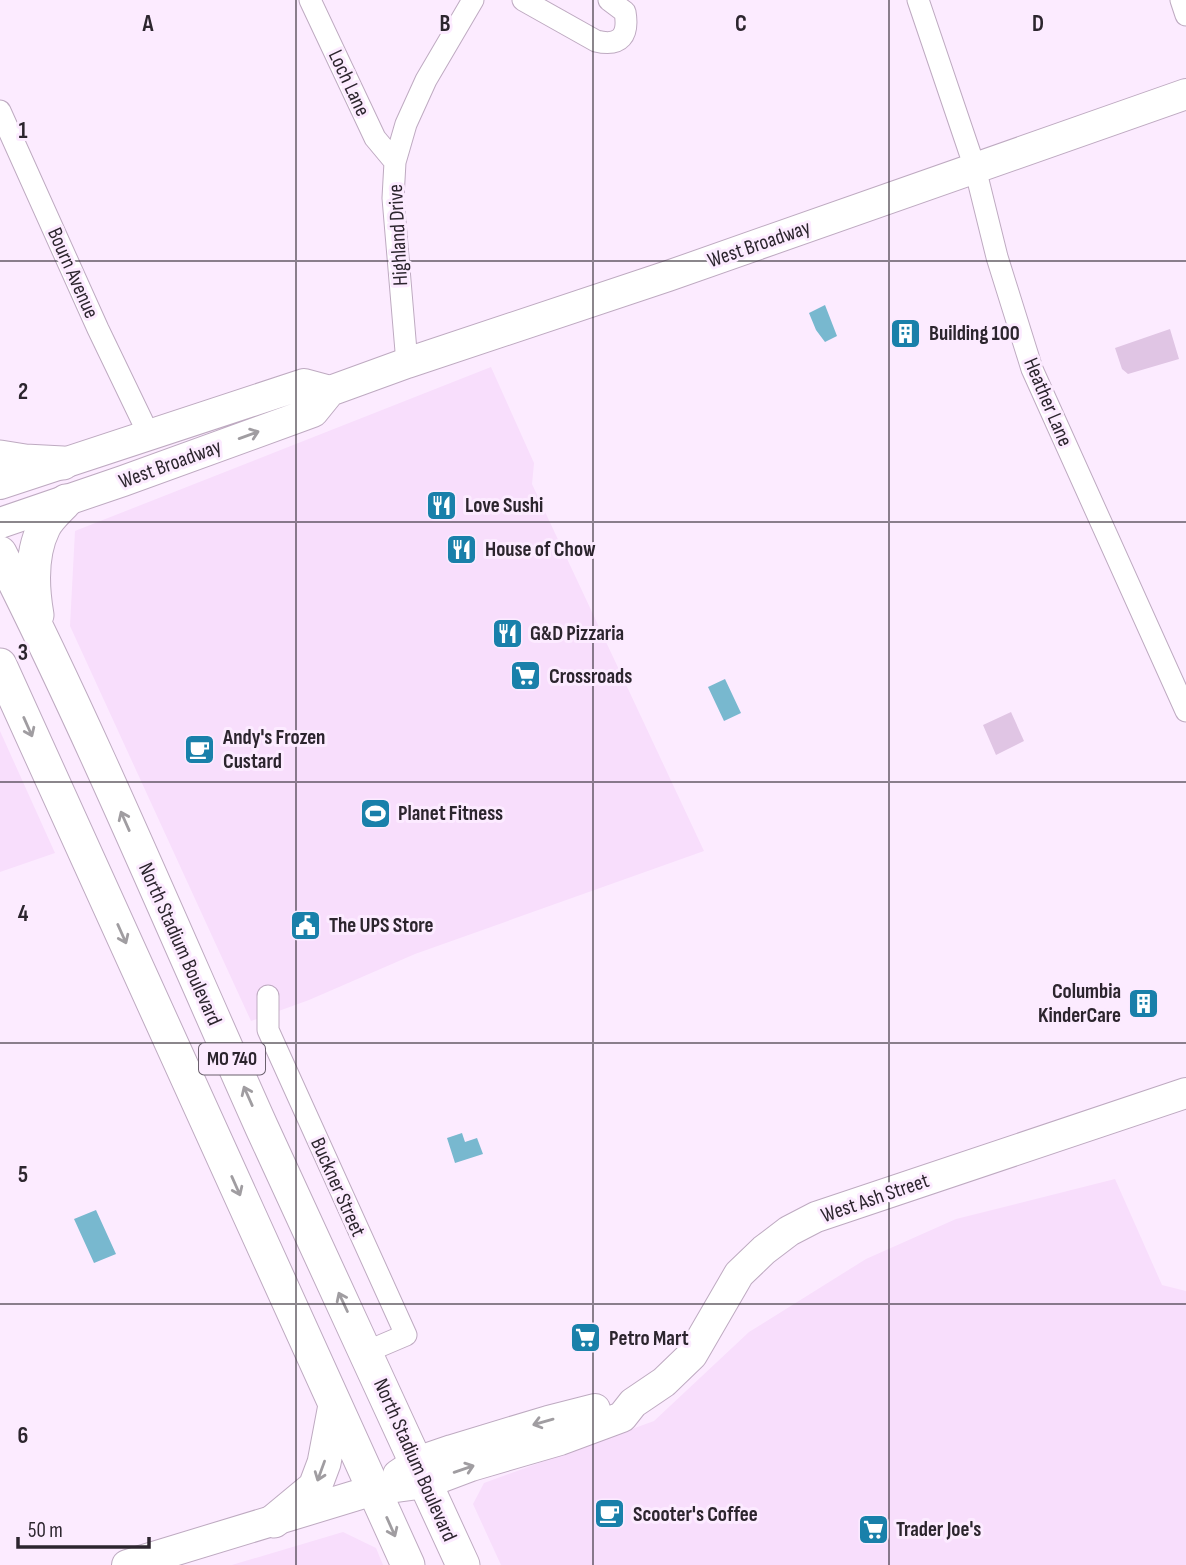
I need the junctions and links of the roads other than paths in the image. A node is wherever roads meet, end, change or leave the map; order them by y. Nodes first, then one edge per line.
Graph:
1 (310, 0) edge
2 (473, 0) edge
3 (523, 0) edge
4 (609, 0) edge
5 (918, 0) edge
6 (1181, 0) edge
7 (1186, 15) edge
8 (1186, 94) edge
9 (0, 111) edge
10 (395, 162) junction
11 (975, 168) junction
12 (407, 363) junction
13 (330, 390) junction
14 (149, 435) junction
15 (0, 457) edge
16 (63, 463) junction
17 (0, 484) edge
18 (66, 501) junction
19 (0, 523) edge
20 (0, 553) edge
21 (41, 634) junction
22 (0, 665) edge
23 (1186, 711) edge
24 (268, 996) dead end
25 (1186, 1093) edge
26 (366, 1352) junction
27 (335, 1405) junction
28 (422, 1473) junction
29 (374, 1490) junction
30 (274, 1521) junction
31 (127, 1565) edge
32 (408, 1565) edge
33 (463, 1565) edge

1 - 10 street, Loch Lane
2 - 10 street, Highland Drive
3 - 4 street
5 - 11 street, Heather Lane
6 - 7 street
8 - 11 main road, West Broadway
9 - 14 street, Bourn Avenue
10 - 12 street, Highland Drive
11 - 12 main road, West Broadway
11 - 23 street, Heather Lane
12 - 13 main road, West Broadway
13 - 14 main road, West Broadway
18 -> 13 main road, West Broadway
14 - 16 main road, West Broadway
15 - 16 main road
16 - 17 main road, West Broadway
18 - 19 main road, West Broadway
18 - 21 main road
20 - 21 main road, North Stadium Boulevard / MO 740
26 -> 21 main road, North Stadium Boulevard / MO 740
22 -> 27 main road, MO 740
24 - 26 street, Buckner Street
25 - 28 main road, West Ash Street
26 - 28 main road, North Stadium Boulevard / MO 740
27 - 29 main road, MO 740
27 -> 30 main road
28 - 29 main road, West Ash Street
28 - 33 main road, North Stadium Boulevard / MO 740
29 - 30 main road, West Ash Street
29 -> 32 main road, MO 740
30 - 31 main road, West Ash Street

